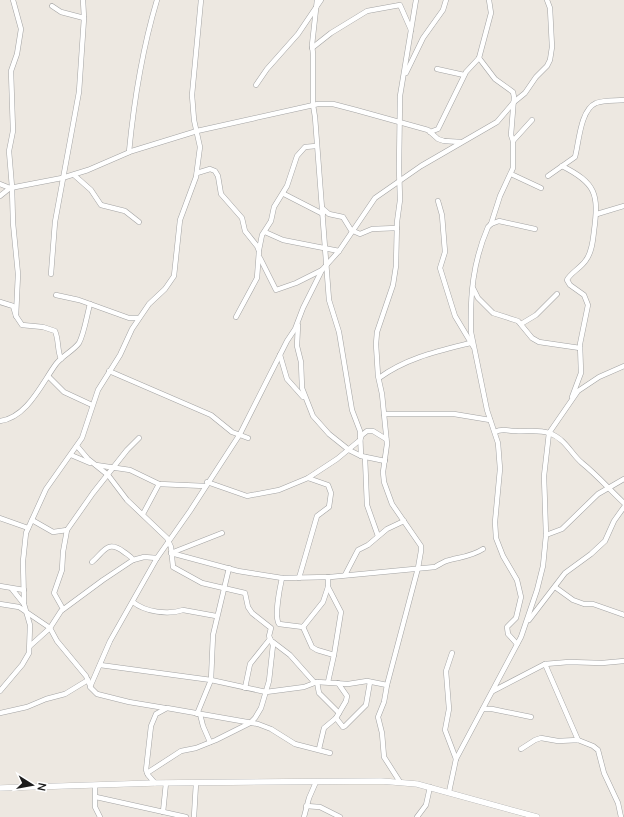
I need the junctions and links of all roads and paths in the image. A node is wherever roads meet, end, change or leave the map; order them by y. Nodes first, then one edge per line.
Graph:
1 (13, 0) edge
2 (82, 0) edge
3 (157, 0) edge
4 (201, 0) edge
5 (321, 0) edge
6 (416, 0) edge
7 (446, 0) edge
8 (489, 0) edge
9 (547, 0) edge
10 (317, 2) edge
11 (52, 6) dead end
12 (84, 18) junction
13 (410, 30) junction
14 (312, 48) junction
15 (479, 58) junction
16 (437, 69) dead end
17 (464, 75) junction
18 (403, 81) junction
19 (256, 85) dead end
20 (624, 100) edge
21 (514, 102) junction
22 (313, 105) junction
23 (532, 120) dead end
24 (400, 123) junction
25 (197, 131) junction
26 (430, 132) junction
27 (513, 141) junction
28 (461, 142) junction
29 (316, 146) junction
30 (129, 152) junction
31 (562, 166) junction
32 (197, 173) junction
33 (510, 174) junction
34 (74, 175) junction
35 (548, 176) dead end
36 (62, 178) junction
37 (400, 181) junction
38 (0, 184) edge
39 (11, 187) junction
40 (540, 188) dead end
41 (284, 194) junction
42 (0, 196) edge
43 (438, 201) dead end
44 (624, 206) edge
45 (323, 211) junction
46 (596, 214) junction
47 (139, 222) dead end
48 (491, 224) junction
49 (397, 228) junction
50 (535, 229) dead end
51 (351, 230) junction
52 (265, 232) junction
53 (324, 248) junction
54 (339, 251) junction
55 (259, 254) junction
56 (326, 265) junction
57 (322, 270) junction
58 (51, 274) dead end
59 (472, 286) junction
60 (557, 294) dead end
61 (56, 295) dead end
62 (0, 302) edge
63 (90, 304) junction
64 (16, 316) junction
65 (236, 317) dead end
66 (139, 318) junction
67 (298, 323) junction
68 (521, 324) junction
69 (470, 343) junction
70 (580, 348) junction
71 (474, 349) junction
72 (280, 355) junction
73 (61, 359) junction
74 (624, 366) edge
75 (109, 371) junction
76 (49, 377) junction
77 (379, 378) junction
78 (305, 400) junction
79 (571, 400) junction
80 (92, 406) junction
81 (384, 414) junction
82 (490, 420) junction
83 (0, 421) edge
84 (495, 432) junction
85 (549, 433) junction
86 (240, 434) junction
87 (139, 438) dead end
88 (248, 438) dead end
89 (361, 438) junction
90 (386, 439) junction
91 (77, 446) junction
92 (349, 450) junction
93 (71, 455) junction
94 (363, 456) junction
95 (385, 462) junction
96 (94, 465) junction
97 (114, 467) junction
98 (108, 475) junction
99 (308, 478) junction
100 (624, 479) edge
101 (159, 484) junction
102 (206, 484) junction
103 (609, 488) junction
104 (624, 503) edge
105 (624, 507) edge
106 (143, 514) junction
107 (0, 518) edge
108 (32, 520) junction
109 (404, 521) junction
110 (28, 528) junction
111 (67, 530) junction
112 (58, 532) junction
113 (222, 533) dead end
114 (546, 535) junction
115 (378, 536) junction
116 (66, 538) junction
117 (169, 539) junction
118 (483, 549) dead end
119 (171, 553) junction
120 (157, 558) junction
121 (134, 560) junction
122 (92, 562) dead end
123 (229, 568) junction
124 (418, 568) junction
125 (345, 575) junction
126 (328, 577) junction
127 (282, 578) junction
128 (298, 578) junction
129 (0, 586) edge
130 (224, 587) junction
131 (328, 587) junction
132 (555, 587) junction
133 (12, 589) junction
134 (24, 590) junction
135 (133, 602) junction
136 (0, 604) edge
137 (24, 604) junction
138 (63, 609) junction
139 (26, 611) junction
140 (624, 615) edge
141 (216, 616) junction
142 (527, 623) junction
143 (50, 628) junction
144 (303, 628) junction
145 (271, 640) junction
146 (518, 644) junction
147 (30, 646) junction
148 (452, 653) dead end
149 (334, 655) junction
150 (624, 661) edge
151 (545, 664) junction
152 (100, 665) junction
153 (88, 680) junction
154 (211, 680) junction
155 (315, 682) junction
156 (328, 682) junction
157 (370, 682) junction
158 (338, 683) junction
159 (387, 685) junction
160 (90, 687) junction
161 (245, 688) junction
162 (0, 692) edge
163 (266, 692) junction
164 (492, 692) junction
165 (167, 708) junction
166 (483, 709) junction
167 (0, 712) edge
168 (199, 714) junction
169 (258, 714) junction
170 (337, 716) junction
171 (531, 717) dead end
172 (250, 723) junction
173 (258, 724) junction
174 (578, 740) junction
175 (210, 742) junction
176 (319, 749) junction
177 (521, 749) dead end
178 (330, 753) dead end
179 (456, 759) junction
180 (147, 773) junction
181 (316, 782) junction
182 (400, 782) junction
183 (155, 783) junction
184 (166, 783) junction
185 (196, 783) junction
186 (95, 785) junction
187 (430, 787) junction
188 (0, 788) edge
189 (449, 792) junction
190 (96, 797) junction
191 (306, 806) junction
192 (163, 812) junction
193 (100, 817) edge
194 (186, 817) edge
195 (194, 817) edge
196 (304, 817) edge
197 (340, 817) edge
198 (417, 817) edge
199 (537, 817) edge
200 (621, 817) edge

1 - 39 street
2 - 12 street
3 - 30 street
4 - 25 street
5 - 10 street
6 - 13 street
7 - 18 street
8 - 15 street
9 - 21 street
10 - 14 street
10 - 19 street
11 - 12 street
12 - 36 street
13 - 14 street
13 - 18 street
14 - 22 street
15 - 17 street
15 - 21 street
16 - 17 street
17 - 26 street
18 - 24 street
20 - 31 street
21 - 27 street
21 - 28 street
22 - 24 street
22 - 25 street
22 - 29 street
23 - 27 street
24 - 26 street
24 - 37 street
25 - 30 street
25 - 32 street
26 - 28 street
27 - 33 street
28 - 37 street
29 - 41 street
29 - 45 street
30 - 34 street
31 - 35 street
31 - 46 street
32 - 55 street
32 - 66 street
33 - 40 street
33 - 48 street
34 - 36 street
34 - 47 street
36 - 39 street
36 - 58 street
37 - 49 street
37 - 51 street
38 - 39 street
39 - 42 street
39 - 64 street
41 - 45 street
41 - 52 street
43 - 69 street
44 - 46 street
45 - 51 street
45 - 53 street
46 - 70 street
48 - 50 street
48 - 59 street
49 - 51 street
49 - 77 street
51 - 54 street
52 - 53 street
52 - 55 street
53 - 54 street
53 - 56 street
54 - 56 street
55 - 57 street
55 - 65 street
56 - 57 street
56 - 89 street
57 - 67 street
59 - 68 street
59 - 71 street
60 - 68 street
61 - 63 street
62 - 64 street
63 - 66 street
63 - 73 street
64 - 73 street
66 - 75 street
67 - 72 street
67 - 78 street
68 - 70 street
69 - 71 street
69 - 77 street
70 - 79 street
71 - 82 street
72 - 78 street
72 - 86 street
73 - 76 street
74 - 79 street
75 - 80 street
75 - 86 street
76 - 80 street
76 - 83 street
77 - 81 street
78 - 92 street
79 - 85 street
80 - 91 street
81 - 82 street
81 - 90 street
82 - 84 street
84 - 85 street
84 - 146 street
85 - 103 street
85 - 114 street
86 - 88 street
86 - 102 street
87 - 97 street
89 - 90 street
89 - 92 street
89 - 94 street
90 - 95 street
91 - 93 street
91 - 96 street
92 - 94 street
92 - 99 street
93 - 96 street
93 - 108 street
94 - 95 street
94 - 115 street
95 - 109 street
96 - 97 street
96 - 98 street
97 - 98 street
97 - 101 street
98 - 106 street
98 - 111 street
99 - 102 street
99 - 128 street
100 - 103 street
101 - 102 street
101 - 106 street
102 - 117 street
103 - 104 street
103 - 114 street
105 - 132 street
106 - 117 street
107 - 110 street
108 - 110 street
108 - 112 street
109 - 115 street
109 - 124 street
110 - 134 street
111 - 112 street
111 - 116 street
112 - 116 street
113 - 119 street
114 - 142 street
115 - 125 street
116 - 138 street
117 - 119 street
117 - 120 street
118 - 124 street
119 - 123 street
119 - 130 street
120 - 121 street
120 - 135 street
121 - 122 street
121 - 138 street
123 - 127 street
123 - 130 street
124 - 125 street
124 - 159 street
125 - 126 street
126 - 128 street
126 - 131 street
127 - 128 street
127 - 144 street
129 - 133 street
130 - 141 street
130 - 145 street
131 - 144 street
131 - 149 street
132 - 140 street
132 - 142 street
133 - 134 street
133 - 137 street
134 - 137 street
135 - 141 street
135 - 152 street
136 - 139 street
137 - 139 street
138 - 143 street
139 - 143 street
139 - 147 street
141 - 154 street
142 - 146 street
143 - 147 street
143 - 153 street
144 - 149 street
145 - 155 street
145 - 161 street
145 - 163 street
146 - 164 street
147 - 162 street
148 - 179 street
149 - 156 street
150 - 151 street
151 - 164 street
151 - 174 street
152 - 154 street
152 - 160 street
153 - 160 street
153 - 167 street
154 - 161 street
154 - 168 street
155 - 156 street
155 - 163 street
155 - 170 street
156 - 158 street
157 - 158 street
157 - 159 street
157 - 170 street
158 - 170 street
159 - 182 street
160 - 165 street
161 - 163 street
163 - 169 street
164 - 166 street
165 - 168 street
165 - 180 street
166 - 171 street
166 - 179 street
168 - 172 street
168 - 175 street
169 - 172 street
169 - 173 street
170 - 176 street
172 - 173 street
172 - 175 street
173 - 176 street
174 - 177 street
174 - 200 street
175 - 180 street
176 - 178 street
179 - 189 street
180 - 183 street
181 - 182 street
181 - 185 street
181 - 191 street
182 - 187 street
183 - 184 street
183 - 186 street
184 - 185 street
184 - 192 street
185 - 195 street
186 - 188 street
186 - 190 street
187 - 189 street
187 - 198 street
189 - 199 street
190 - 192 street
190 - 193 street
191 - 196 street
191 - 197 street
192 - 194 street

